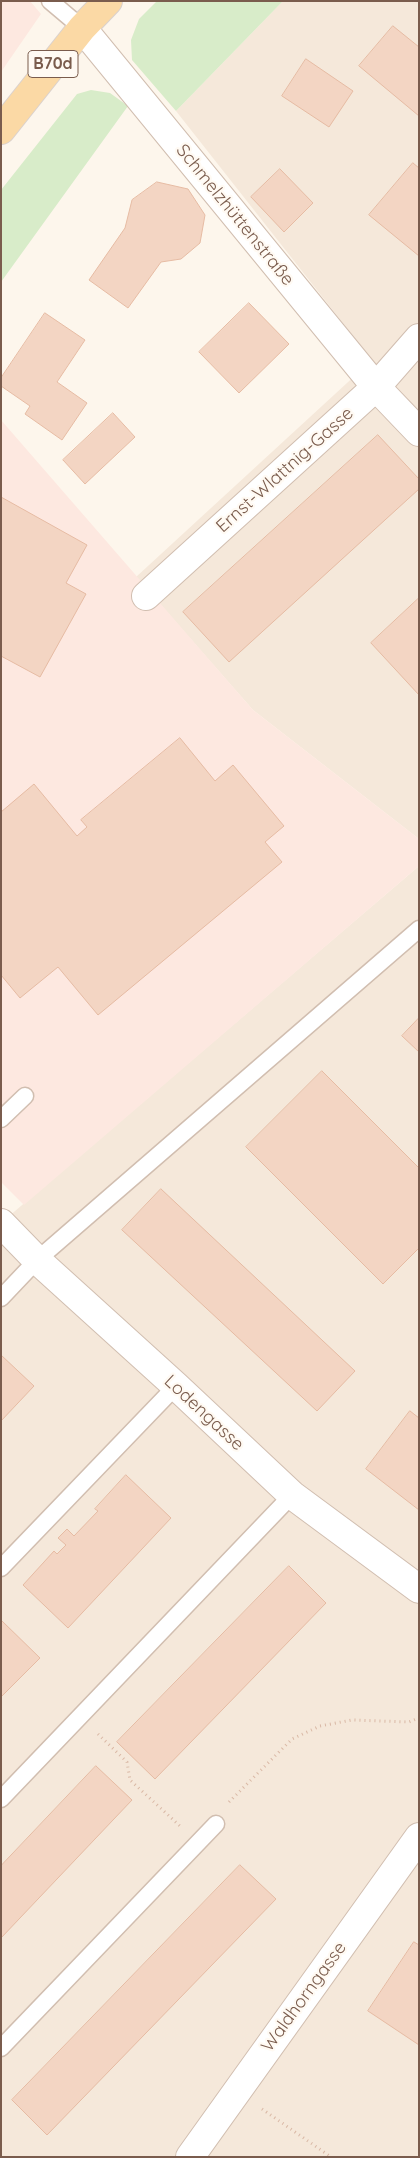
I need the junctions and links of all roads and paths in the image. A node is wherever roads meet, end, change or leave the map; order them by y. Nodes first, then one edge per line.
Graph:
1 (50, 1) edge
2 (108, 1) edge
3 (82, 28) junction
4 (1, 130) edge
5 (419, 338) edge
6 (376, 387) junction
7 (419, 432) edge
8 (146, 596) dead end
9 (419, 929) edge
10 (25, 1096) dead end
11 (1, 1119) edge
12 (1, 1223) edge
13 (37, 1260) junction
14 (1, 1298) edge
15 (176, 1386) junction
16 (292, 1495) junction
17 (1, 1568) edge
18 (419, 1589) edge
19 (80, 1717) junction
20 (419, 1718) edge
21 (1, 1799) edge
22 (216, 1824) joint
23 (419, 1837) edge
24 (198, 1843) junction
25 (1, 2048) edge
26 (236, 2092) junction
27 (190, 2157) edge
28 (331, 2157) edge

1 - 3 lane, Schmelzhüttenstraße
2 - 3 main road, B70d
3 - 4 main road, B70d
3 - 6 street, Schmelzhüttenstraße
5 - 6 street, Ernst-Wlattnig-Gasse
6 - 7 street, Schmelzhüttenstraße
6 - 8 street, Ernst-Wlattnig-Gasse
9 - 13 lane
10 - 11 lane
12 - 13 street, Lodengasse
13 - 14 lane
13 - 15 street, Lodengasse
15 - 16 street, Lodengasse
15 - 17 lane
16 - 18 street, Lodengasse
16 - 19 lane
19 - 21 lane
19 - 24 path
20 - 22 path
22 - 24 lane
23 - 26 street, Waldhorngasse
24 - 25 lane
26 - 27 street, Waldhorngasse
26 - 28 path

